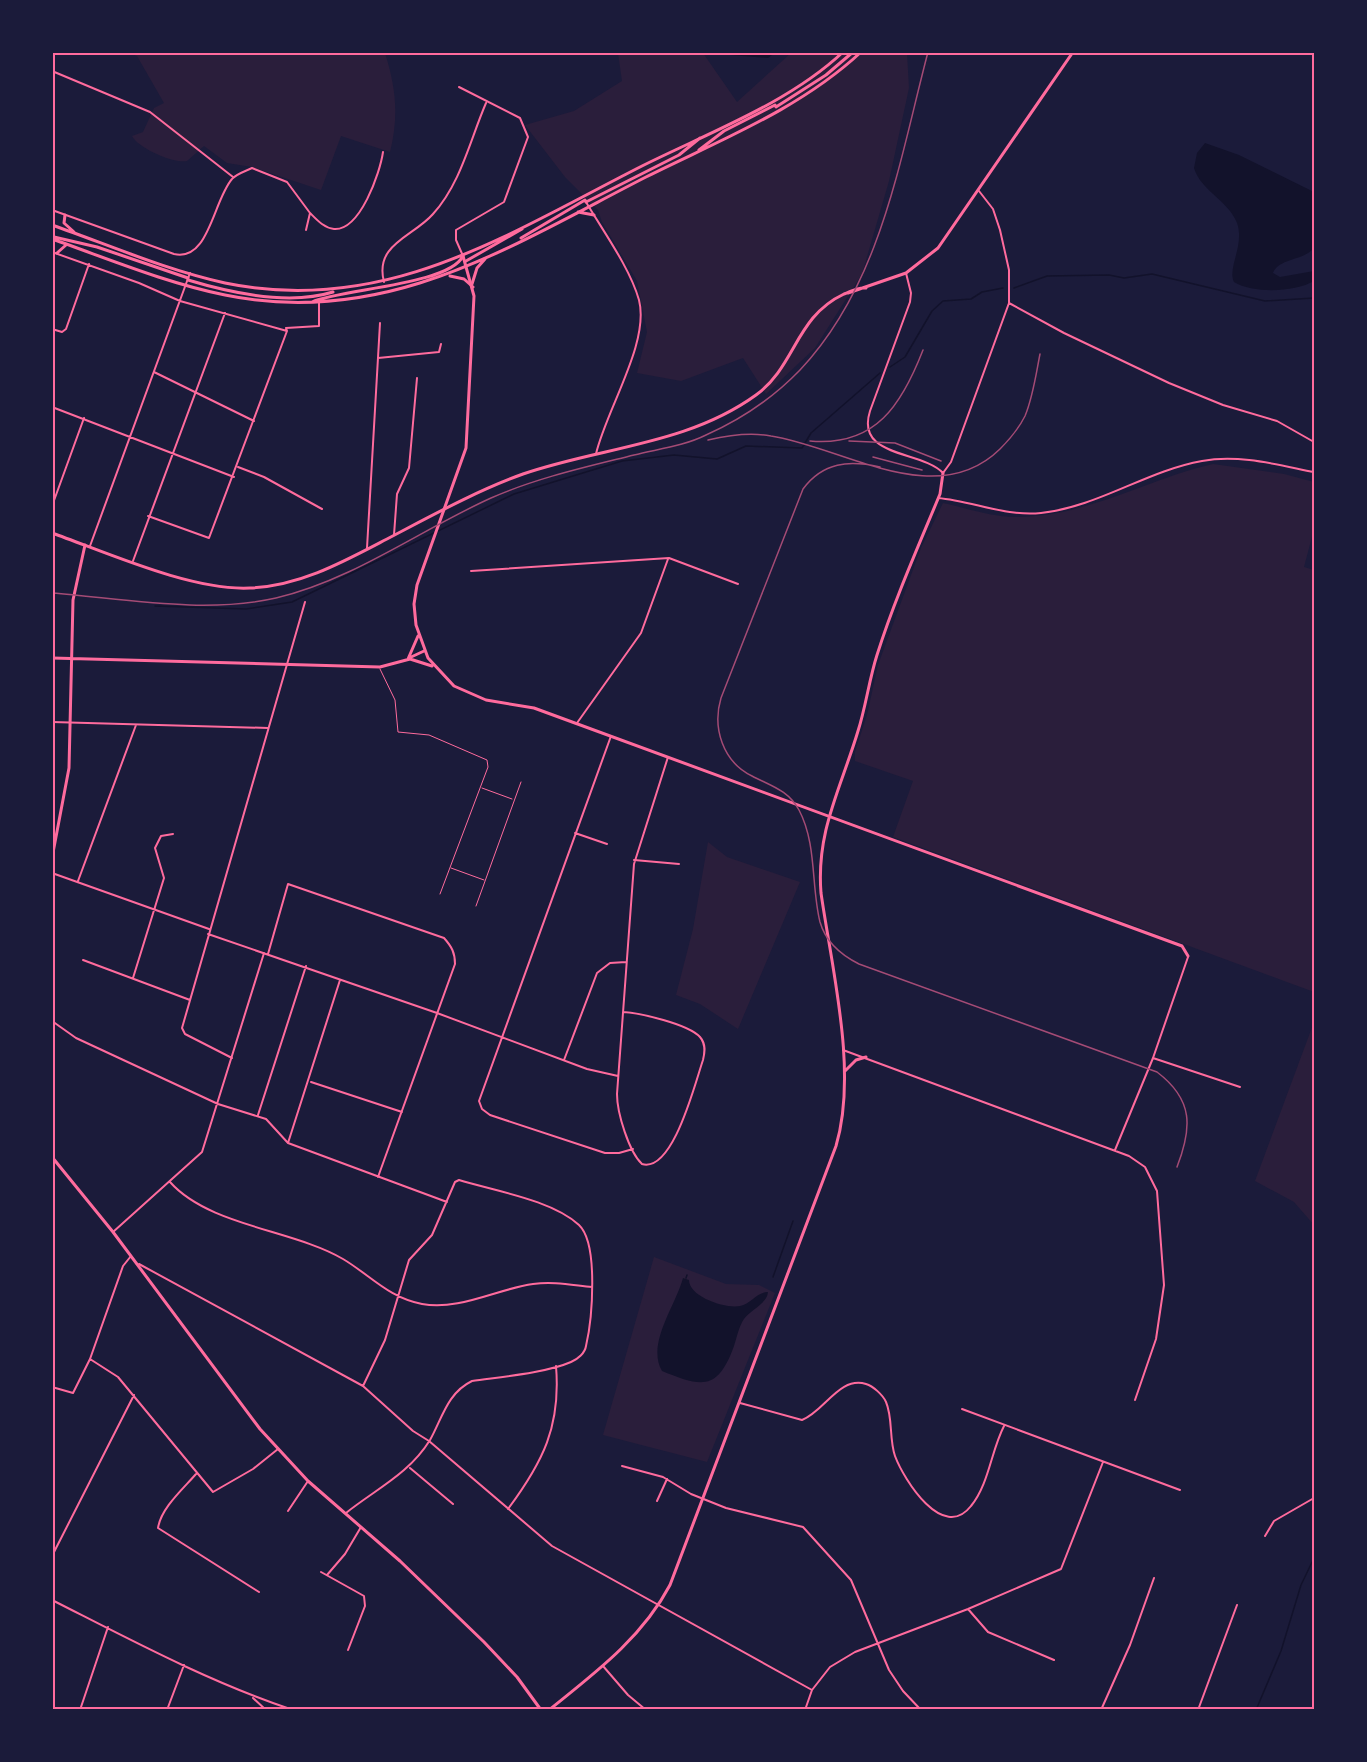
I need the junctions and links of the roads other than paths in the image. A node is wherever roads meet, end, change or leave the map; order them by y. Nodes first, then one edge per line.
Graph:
1 (843, 52) edge
2 (853, 52) edge
3 (861, 52) edge
4 (1073, 52) edge
5 (52, 71) edge
6 (459, 87) dead end
7 (773, 100) junction
8 (486, 102) junction
9 (777, 108) junction
10 (704, 135) junction
11 (383, 153) dead end
12 (695, 153) junction
13 (233, 177) junction
14 (979, 191) junction
15 (585, 199) junction
16 (589, 207) junction
17 (52, 210) edge
18 (310, 213) junction
19 (577, 213) junction
20 (65, 215) junction
21 (594, 215) junction
22 (528, 224) junction
23 (52, 225) edge
24 (306, 230) dead end
25 (78, 234) junction
26 (52, 238) edge
27 (515, 243) junction
28 (69, 244) junction
29 (55, 253) edge
30 (464, 256) junction
31 (489, 256) junction
32 (466, 261) junction
33 (89, 264) junction
34 (467, 266) junction
35 (906, 273) junction
36 (445, 276) junction
37 (189, 277) junction
38 (384, 282) junction
39 (186, 285) junction
40 (473, 285) junction
41 (337, 290) junction
42 (180, 301) junction
43 (310, 303) junction
44 (319, 303) junction
45 (1009, 303) junction
46 (225, 312) junction
47 (380, 323) dead end
48 (52, 329) edge
49 (287, 331) junction
50 (441, 344) dead end
51 (378, 358) junction
52 (153, 372) junction
53 (417, 378) dead end
54 (195, 394) junction
55 (52, 407) edge
56 (84, 418) junction
57 (254, 421) junction
58 (130, 435) junction
59 (1314, 442) edge
60 (171, 454) junction
61 (596, 454) junction
62 (238, 466) junction
63 (1314, 472) edge
64 (943, 473) junction
65 (234, 477) junction
66 (938, 498) junction
67 (52, 506) edge
68 (322, 509) dead end
69 (148, 516) junction
70 (52, 533) edge
71 (394, 535) junction
72 (88, 546) junction
73 (367, 549) junction
74 (669, 558) junction
75 (133, 561) junction
76 (471, 571) dead end
77 (738, 584) dead end
78 (305, 602) dead end
79 (418, 636) junction
80 (424, 651) junction
81 (52, 658) edge
82 (72, 658) junction
83 (407, 659) junction
84 (286, 665) junction
85 (434, 666) junction
86 (380, 667) junction
87 (52, 722) edge
88 (71, 722) junction
89 (577, 723) junction
90 (136, 725) junction
91 (268, 728) junction
92 (611, 736) junction
93 (668, 757) junction
94 (521, 782) dead end
95 (480, 788) junction
96 (514, 800) junction
97 (828, 815) junction
98 (575, 833) junction
99 (173, 834) dead end
100 (607, 844) dead end
101 (52, 858) edge
102 (634, 860) junction
103 (679, 864) dead end
104 (450, 868) junction
105 (52, 873) edge
106 (485, 880) junction
107 (78, 881) junction
108 (440, 894) dead end
109 (476, 906) dead end
110 (154, 909) junction
111 (209, 929) junction
112 (208, 934) junction
113 (266, 953) junction
114 (1188, 956) joint
115 (83, 960) dead end
116 (627, 962) junction
117 (306, 966) junction
118 (133, 978) junction
119 (341, 979) junction
120 (190, 1000) junction
121 (623, 1012) junction
122 (437, 1013) junction
123 (52, 1021) edge
124 (500, 1037) junction
125 (843, 1050) junction
126 (866, 1057) junction
127 (232, 1058) junction
128 (1153, 1058) junction
129 (564, 1060) junction
130 (845, 1071) junction
131 (618, 1076) junction
132 (309, 1082) junction
133 (1240, 1087) dead end
134 (218, 1104) junction
135 (402, 1112) junction
136 (258, 1115) junction
137 (288, 1143) junction
138 (633, 1149) junction
139 (1115, 1150) junction
140 (52, 1157) edge
141 (378, 1177) junction
142 (170, 1182) junction
143 (447, 1202) junction
144 (113, 1232) junction
145 (131, 1256) junction
146 (136, 1263) junction
147 (592, 1287) junction
148 (398, 1296) junction
149 (90, 1359) junction
150 (556, 1366) junction
151 (363, 1386) junction
152 (52, 1387) edge
153 (134, 1395) junction
154 (1135, 1400) dead end
155 (740, 1403) junction
156 (962, 1409) dead end
157 (1004, 1426) junction
158 (429, 1441) junction
159 (278, 1449) junction
160 (1103, 1462) junction
161 (622, 1466) dead end
162 (410, 1468) junction
163 (196, 1473) junction
164 (667, 1479) junction
165 (308, 1481) junction
166 (1180, 1490) dead end
167 (1314, 1498) edge
168 (703, 1499) junction
169 (657, 1501) dead end
170 (453, 1504) dead end
171 (508, 1509) junction
172 (288, 1511) dead end
173 (345, 1514) junction
174 (361, 1527) junction
175 (1265, 1536) dead end
176 (52, 1556) edge
177 (321, 1572) dead end
178 (327, 1575) junction
179 (1154, 1578) dead end
180 (259, 1592) dead end
181 (52, 1600) edge
182 (1237, 1605) dead end
183 (658, 1606) junction
184 (968, 1609) junction
185 (108, 1627) junction
186 (878, 1645) junction
187 (348, 1650) dead end
188 (1054, 1660) dead end
189 (184, 1665) junction
190 (603, 1666) junction
191 (812, 1690) junction
192 (251, 1696) junction
193 (920, 1709) edge
194 (80, 1710) edge
195 (166, 1710) edge
196 (266, 1710) edge
197 (293, 1710) edge
198 (541, 1710) edge
199 (549, 1710) edge
200 (646, 1710) edge
201 (805, 1710) edge
202 (1101, 1710) edge
203 (1198, 1710) edge

1 - 7 street
2 - 9 street
3 - 9 street
4 - 14 street
5 - 13 street
6 - 8 street
7 - 9 street
7 - 10 street
8 - 30 street
8 - 38 street
9 - 12 street
9 - 12 street
10 - 15 street
10 - 15 street
11 - 18 street
12 - 16 street
13 - 18 street
13 - 20 street
14 - 35 street
14 - 45 street
15 - 16 street
15 - 22 street
15 - 27 street
16 - 19 street
16 - 21 street
17 - 20 street
18 - 24 street
19 - 21 street
19 - 27 street
20 - 25 street
21 - 61 street
22 - 30 street
22 - 32 street
23 - 25 street
25 - 37 street
26 - 28 street
26 - 37 street
27 - 31 street
28 - 29 street
28 - 39 street
29 - 33 street
30 - 32 street
30 - 38 street
30 - 43 street
31 - 34 street
31 - 40 street
32 - 34 street
33 - 42 street
33 - 48 street
34 - 36 street
34 - 40 street
35 - 61 street
35 - 64 street
36 - 40 street
36 - 44 street
37 - 39 street
37 - 41 street
37 - 41 street
38 - 41 street
39 - 42 street
39 - 43 street
40 - 79 street
42 - 46 street
42 - 52 street
43 - 44 street
44 - 49 street
45 - 59 street
45 - 64 street
46 - 49 street
46 - 54 street
47 - 51 street
49 - 57 street
50 - 51 street
51 - 73 street
52 - 54 street
52 - 58 street
53 - 71 street
54 - 57 street
54 - 60 street
55 - 56 street
56 - 58 street
56 - 67 street
57 - 62 street
58 - 60 street
58 - 72 street
60 - 65 street
60 - 69 street
61 - 71 street
62 - 65 street
62 - 68 street
63 - 66 street
64 - 66 street
65 - 69 street
66 - 97 street
69 - 75 street
70 - 72 street
71 - 73 street
72 - 75 street
72 - 82 street
73 - 75 street
74 - 76 street
74 - 77 street
74 - 89 street
78 - 84 street
79 - 80 street
79 - 83 street
80 - 83 street
80 - 85 street
81 - 82 street
82 - 84 street
82 - 88 street
83 - 85 street
83 - 86 street
84 - 86 street
84 - 91 street
85 - 89 street
86 - 95 lane
87 - 88 street
88 - 90 street
88 - 101 street
89 - 92 street
90 - 91 street
90 - 107 street
91 - 111 street
92 - 93 street
92 - 98 street
93 - 97 street
93 - 102 street
94 - 96 lane
95 - 96 lane
95 - 104 lane
96 - 106 lane
97 - 114 street
97 - 125 street
98 - 100 street
98 - 124 street
99 - 110 street
102 - 103 street
102 - 116 street
104 - 106 lane
104 - 108 lane
105 - 107 street
106 - 109 lane
107 - 110 street
110 - 111 street
110 - 118 street
111 - 112 street
112 - 113 street
112 - 120 street
113 - 117 street
113 - 122 street
113 - 127 street
114 - 128 street
115 - 118 street
116 - 121 street
116 - 129 street
117 - 119 street
117 - 136 street
118 - 120 street
119 - 122 street
119 - 132 street
120 - 127 street
121 - 131 street
121 - 138 street
122 - 124 street
122 - 135 street
123 - 134 street
124 - 129 street
124 - 138 street
125 - 126 street
125 - 130 street
126 - 130 street
126 - 139 street
127 - 134 street
128 - 133 street
128 - 139 street
129 - 131 street
130 - 155 street
131 - 138 street
132 - 135 street
132 - 137 street
134 - 136 street
134 - 142 street
135 - 141 street
136 - 137 street
137 - 141 street
139 - 154 street
140 - 144 street
141 - 143 street
142 - 144 street
142 - 148 street
143 - 147 street
143 - 148 street
144 - 145 street
145 - 146 street
145 - 149 street
146 - 151 street
146 - 159 street
147 - 148 street
147 - 150 street
148 - 151 street
149 - 152 street
149 - 153 street
150 - 158 street
150 - 171 street
151 - 158 street
153 - 163 street
153 - 176 street
155 - 157 street
155 - 168 street
156 - 157 street
157 - 160 street
158 - 162 street
158 - 171 street
159 - 163 street
159 - 165 street
160 - 166 street
160 - 184 street
161 - 164 street
162 - 170 street
162 - 173 street
163 - 180 street
164 - 168 street
164 - 169 street
165 - 172 street
165 - 173 street
167 - 175 street
168 - 183 street
168 - 186 street
171 - 183 street
173 - 174 street
174 - 178 street
174 - 198 street
177 - 178 street
178 - 187 street
179 - 202 street
181 - 185 street
182 - 203 street
183 - 190 street
183 - 191 street
184 - 186 street
184 - 188 street
185 - 189 street
185 - 194 street
186 - 191 street
186 - 193 street
189 - 192 street
189 - 195 street
190 - 199 street
190 - 200 street
191 - 201 street
192 - 196 street
192 - 197 street

